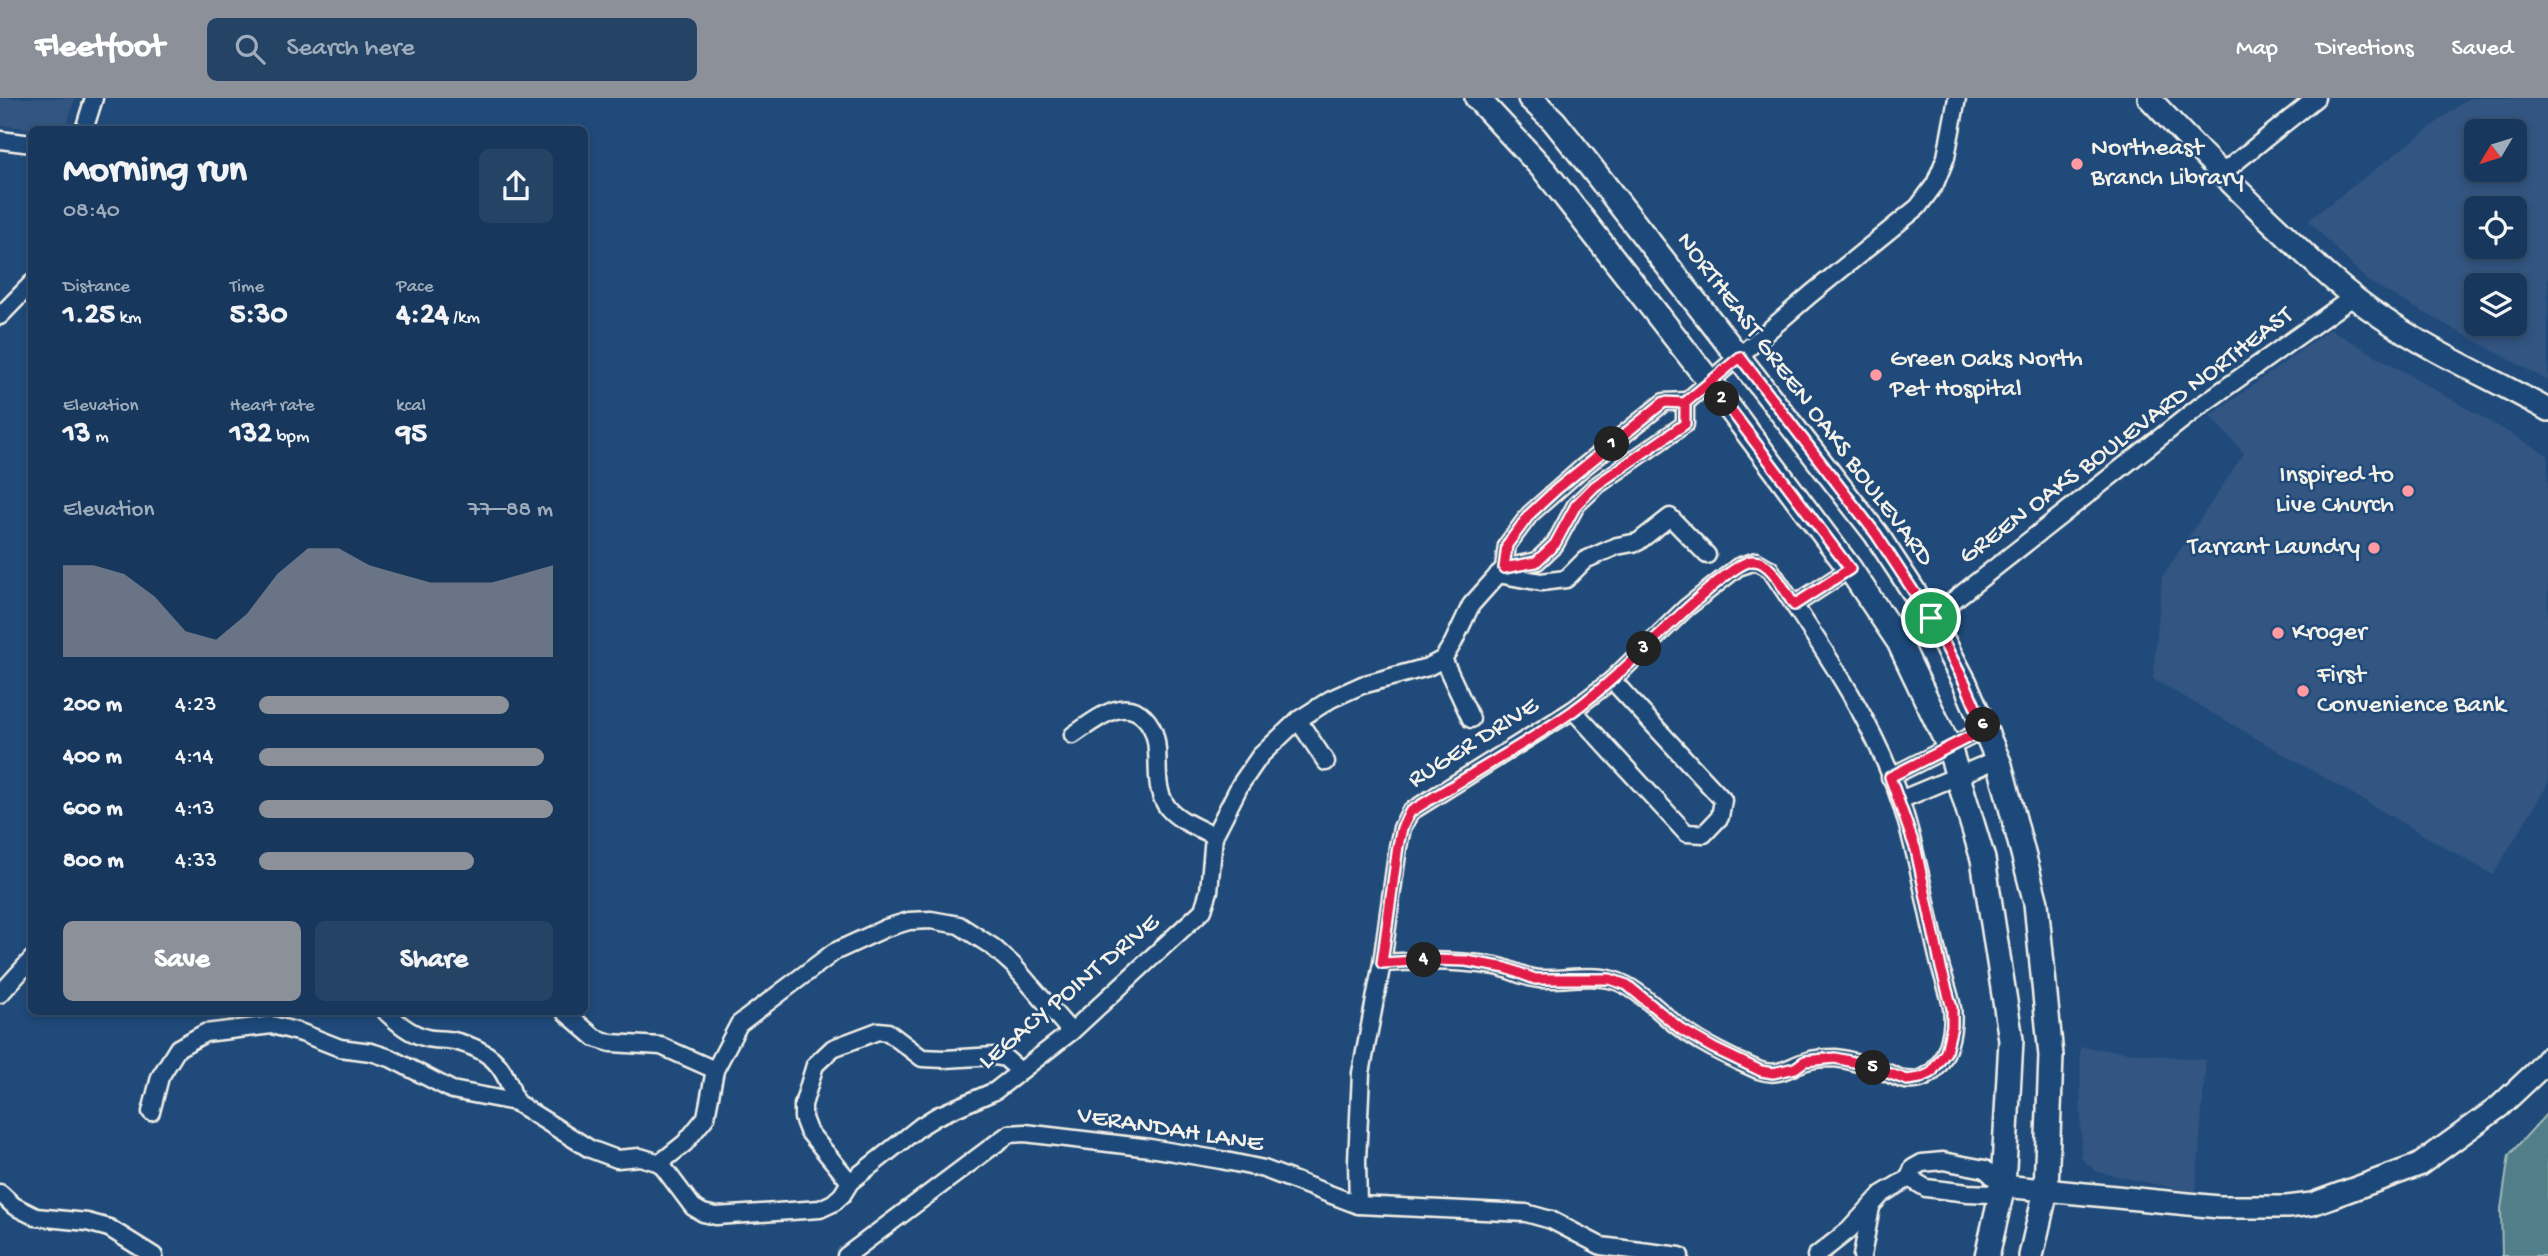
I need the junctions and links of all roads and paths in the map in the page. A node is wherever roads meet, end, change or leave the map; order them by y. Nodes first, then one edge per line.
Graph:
1 (94, 98) edge
2 (1477, 98) edge
3 (1531, 98) edge
4 (1957, 98) edge
5 (2149, 98) edge
6 (2316, 98) edge
7 (85, 126) edge
8 (0, 140) edge
9 (28, 144) edge
10 (2221, 174) junction
11 (28, 287) edge
12 (2353, 297) junction
13 (0, 316) edge
14 (1740, 357) junction
15 (1710, 382) junction
16 (1685, 403) junction
17 (2548, 410) edge
18 (1707, 555) dead end
19 (1850, 569) junction
20 (1501, 571) junction
21 (1794, 605) junction
22 (1931, 618) junction
23 (1443, 659) junction
24 (1612, 680) junction
25 (1573, 710) junction
26 (1471, 719) dead end
27 (1298, 720) junction
28 (1985, 729) junction
29 (1073, 735) dead end
30 (1949, 747) junction
31 (1998, 759) junction
32 (1326, 761) dead end
33 (1958, 776) junction
34 (1890, 777) junction
35 (1900, 800) junction
36 (1214, 836) junction
37 (28, 963) edge
38 (1382, 963) junction
39 (0, 995) edge
40 (389, 1015) edge
41 (568, 1015) edge
42 (1071, 1032) junction
43 (2548, 1058) edge
44 (715, 1070) junction
45 (1020, 1071) junction
46 (515, 1102) junction
47 (151, 1112) dead end
48 (660, 1163) junction
49 (1909, 1178) junction
50 (850, 1182) junction
51 (2003, 1186) junction
52 (2046, 1190) junction
53 (0, 1193) edge
54 (1358, 1205) junction
55 (1871, 1207) junction
56 (154, 1256) edge
57 (846, 1256) edge
58 (1680, 1256) edge
59 (1816, 1256) edge
60 (1862, 1256) edge
61 (1987, 1256) edge
62 (2031, 1256) edge

1 - 7 street
2 - 15 main road
3 - 14 main road, NORTHEAST GREEN OAKS BOULEVARD
4 - 14 street
5 - 10 street
6 - 10 street
8 - 9 street
10 - 12 street
11 - 13 street
12 - 17 street
12 - 22 street, GREEN OAKS BOULEVARD NORTHEAST
14 - 15 street
14 - 22 main road, NORTHEAST GREEN OAKS BOULEVARD
15 - 16 street
15 - 19 main road
16 - 20 street
16 - 20 street
18 - 20 street
19 - 21 street
19 - 30 main road
20 - 23 street
21 - 24 street, RUGER DRIVE
21 - 34 street
22 - 28 main road, NORTHEAST GREEN OAKS BOULEVARD
23 - 26 street
23 - 27 street, LEGACY POINT DRIVE
24 - 25 street, RUGER DRIVE
24 - 25 street
25 - 38 street, RUGER DRIVE
27 - 32 street
27 - 36 street, LEGACY POINT DRIVE
28 - 30 street
28 - 31 main road, NORTHEAST GREEN OAKS BOULEVARD
29 - 36 street
30 - 33 main road
30 - 34 street
31 - 33 street
31 - 52 main road, NORTHEAST GREEN OAKS BOULEVARD
33 - 35 street
33 - 51 main road
34 - 35 street
35 - 38 street
36 - 42 street, LEGACY POINT DRIVE
37 - 39 street
38 - 54 street, RUGER DRIVE
40 - 46 street
41 - 44 street
42 - 44 street
42 - 45 street, LEGACY POINT DRIVE
43 - 52 street
44 - 48 street
45 - 50 street, LEGACY POINT DRIVE
45 - 50 street
46 - 47 street
46 - 48 street
48 - 50 street, LEGACY POINT DRIVE
49 - 51 street
49 - 51 street
49 - 55 street
51 - 52 street
51 - 61 main road
52 - 62 main road, NORTHEAST GREEN OAKS BOULEVARD
53 - 56 street
54 - 57 street, VERANDAH LANE
54 - 58 street, VERANDAH LANE
55 - 59 street
55 - 60 street

